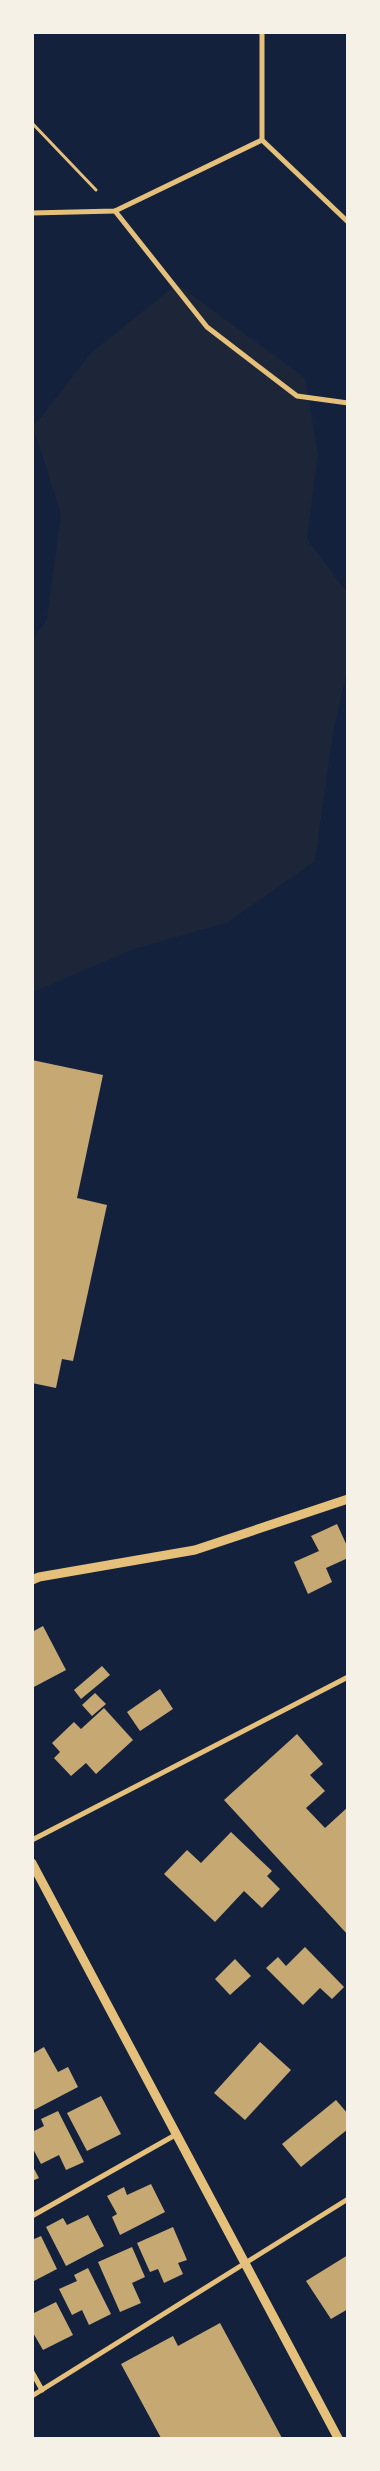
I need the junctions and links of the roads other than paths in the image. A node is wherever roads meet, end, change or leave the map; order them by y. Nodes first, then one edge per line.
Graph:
1 (262, 32) edge
2 (262, 140) junction
3 (116, 210) junction
4 (32, 213) edge
5 (348, 222) edge
6 (348, 403) edge
7 (348, 1499) edge
8 (32, 1580) edge
9 (348, 1677) edge
10 (32, 1840) edge
11 (32, 1863) edge
12 (177, 2134) junction
13 (348, 2199) edge
14 (32, 2216) edge
15 (244, 2262) junction
16 (32, 2372) edge
17 (42, 2390) junction
18 (32, 2396) edge
19 (338, 2438) edge

1 - 2 street
2 - 3 street
2 - 5 street
3 - 4 street
3 - 6 street
7 - 8 street
9 - 10 street
11 - 12 street
12 - 14 street
12 - 15 street
13 - 15 street
15 - 17 street
15 - 19 street
16 - 17 street
17 - 18 street

